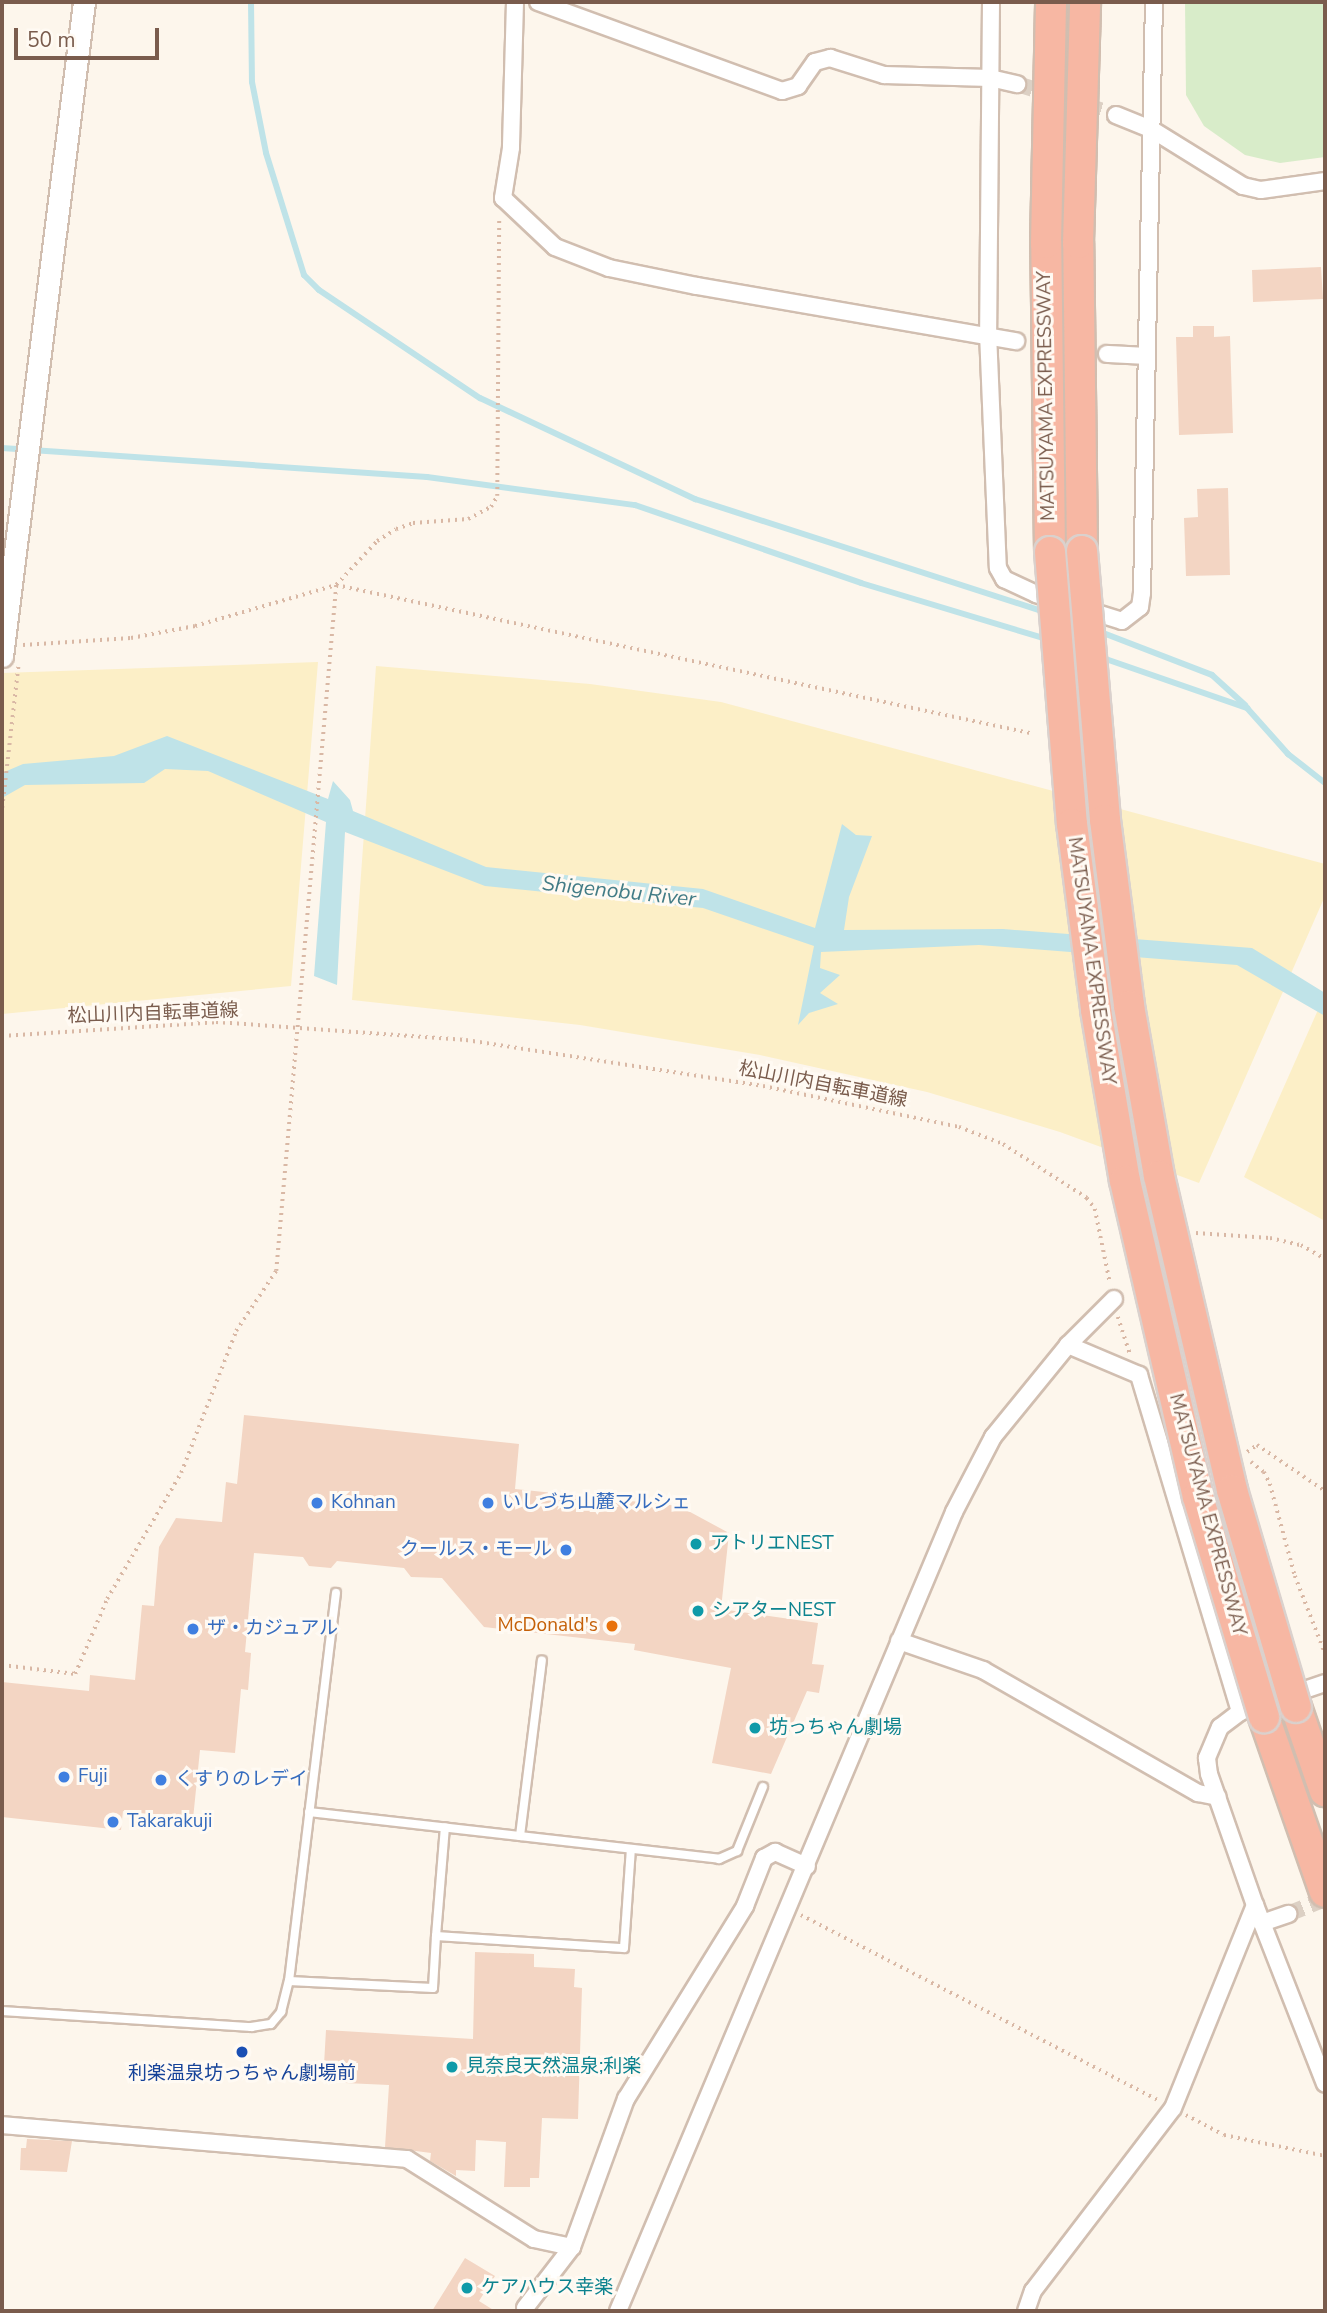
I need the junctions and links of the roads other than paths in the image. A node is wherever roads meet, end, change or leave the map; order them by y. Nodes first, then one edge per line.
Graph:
1 (84, 2) edge
2 (515, 2) edge
3 (538, 2) edge
4 (991, 2) edge
5 (1051, 2) edge
6 (1085, 2) edge
7 (1154, 2) edge
8 (990, 78) junction
9 (1017, 84) tunnel mouth
10 (1116, 116) tunnel mouth
11 (1151, 129) junction
12 (1325, 181) edge
13 (989, 333) junction
14 (1016, 341) dead end
15 (1107, 354) dead end
16 (1144, 356) junction
17 (8, 549) edge
18 (11, 656) edge
19 (1114, 1299) road end
20 (1068, 1345) junction
21 (336, 1593) dead end
22 (899, 1642) junction
23 (542, 1660) dead end
24 (1323, 1687) edge
25 (1252, 1714) junction
26 (763, 1787) dead end
27 (1325, 1791) edge
28 (1218, 1797) junction
29 (309, 1812) junction
30 (445, 1828) junction
31 (520, 1836) junction
32 (631, 1849) junction
33 (807, 1866) junction
34 (1325, 1892) edge
35 (1255, 1905) junction
36 (1288, 1914) tunnel mouth
37 (1262, 1923) junction
38 (436, 1936) junction
39 (289, 1981) junction
40 (2, 2011) edge
41 (1325, 2084) edge
42 (2, 2125) edge
43 (572, 2247) junction
44 (525, 2308) dead end
45 (618, 2311) edge
46 (1026, 2311) edge

1 - 17 street
2 - 13 street
3 - 8 street
4 - 8 street
5 - 25 highway, MATSUYAMA EXPRESSWAY, bridge
6 - 27 highway, MATSUYAMA EXPRESSWAY, bridge
7 - 11 street
8 - 9 street
8 - 13 street
10 - 11 street
11 - 12 street
11 - 16 street
13 - 14 street
13 - 16 street
15 - 16 street
17 - 18 street
19 - 20 street
20 - 22 street
20 - 25 street
21 - 29 lane
22 - 28 street
22 - 33 street
23 - 31 lane
24 - 25 street
25 - 28 street
25 - 34 highway, MATSUYAMA EXPRESSWAY
26 - 32 lane
28 - 35 street
29 - 30 lane
29 - 39 lane
30 - 31 lane
30 - 38 lane
31 - 32 lane
32 - 38 lane
33 - 43 street
33 - 45 street
35 - 37 street
35 - 46 street
36 - 37 street
37 - 41 street
38 - 39 lane
39 - 40 lane
42 - 43 street
43 - 44 street

